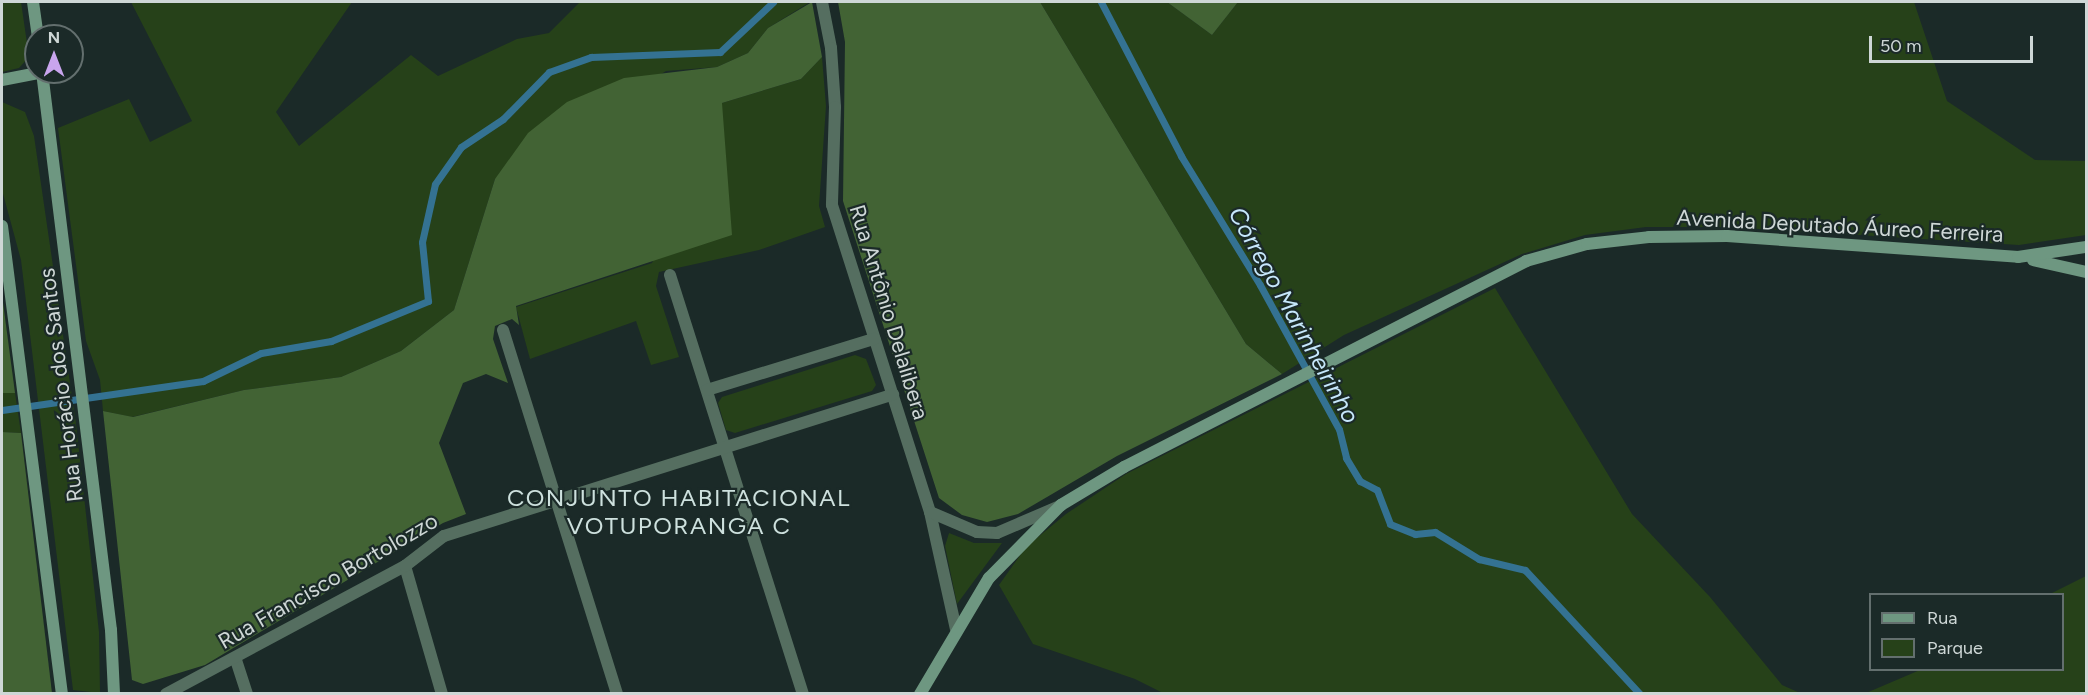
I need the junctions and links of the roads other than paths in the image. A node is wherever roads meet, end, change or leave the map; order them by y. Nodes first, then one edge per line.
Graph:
1 (33, 2) edge
2 (822, 2) edge
3 (36, 24) edge
4 (24, 76) edge
5 (2, 80) edge
6 (44, 84) edge
7 (2, 226) edge
8 (2086, 247) edge
9 (2018, 257) junction
10 (2086, 272) edge
11 (670, 275) dead end
12 (503, 330) dead end
13 (874, 339) junction
14 (707, 390) junction
15 (892, 394) junction
16 (723, 445) junction
17 (557, 498) junction
18 (1061, 505) junction
19 (930, 512) junction
20 (405, 566) junction
21 (956, 629) junction
22 (236, 660) junction
23 (62, 693) edge
24 (114, 693) edge
25 (166, 693) edge
26 (248, 693) edge
27 (442, 693) edge
28 (617, 693) edge
29 (803, 693) edge
30 (920, 693) edge

1 - 3 main road
2 - 13 street, Rua Antônio Delalibera
4 - 5 main road
6 - 24 main road, Rua Horácio dos Santos
7 - 23 main road, Rua Horácio dos Santos
8 - 9 main road, Avenida Deputado Áureo Ferreira
9 - 10 main road, Avenida Deputado Áureo Ferreira
9 - 18 main road, Avenida Deputado Áureo Ferreira
11 - 14 street
12 - 17 street
13 - 14 street
13 - 15 street, Rua Antônio Delalibera
14 - 16 street
15 - 16 street, Rua Francisco Bortolozzo
15 - 19 street, Rua Antônio Delalibera
16 - 17 street, Rua Francisco Bortolozzo
16 - 29 street
17 - 20 street, Rua Francisco Bortolozzo
17 - 28 street
18 - 19 street
18 - 21 main road, Avenida Deputado Áureo Ferreira
19 - 21 street, Rua Antônio Delalibera
20 - 22 street, Rua Francisco Bortolozzo
20 - 27 street
21 - 30 main road, Avenida Deputado Áureo Ferreira
22 - 25 street, Rua Francisco Bortolozzo
22 - 26 street

